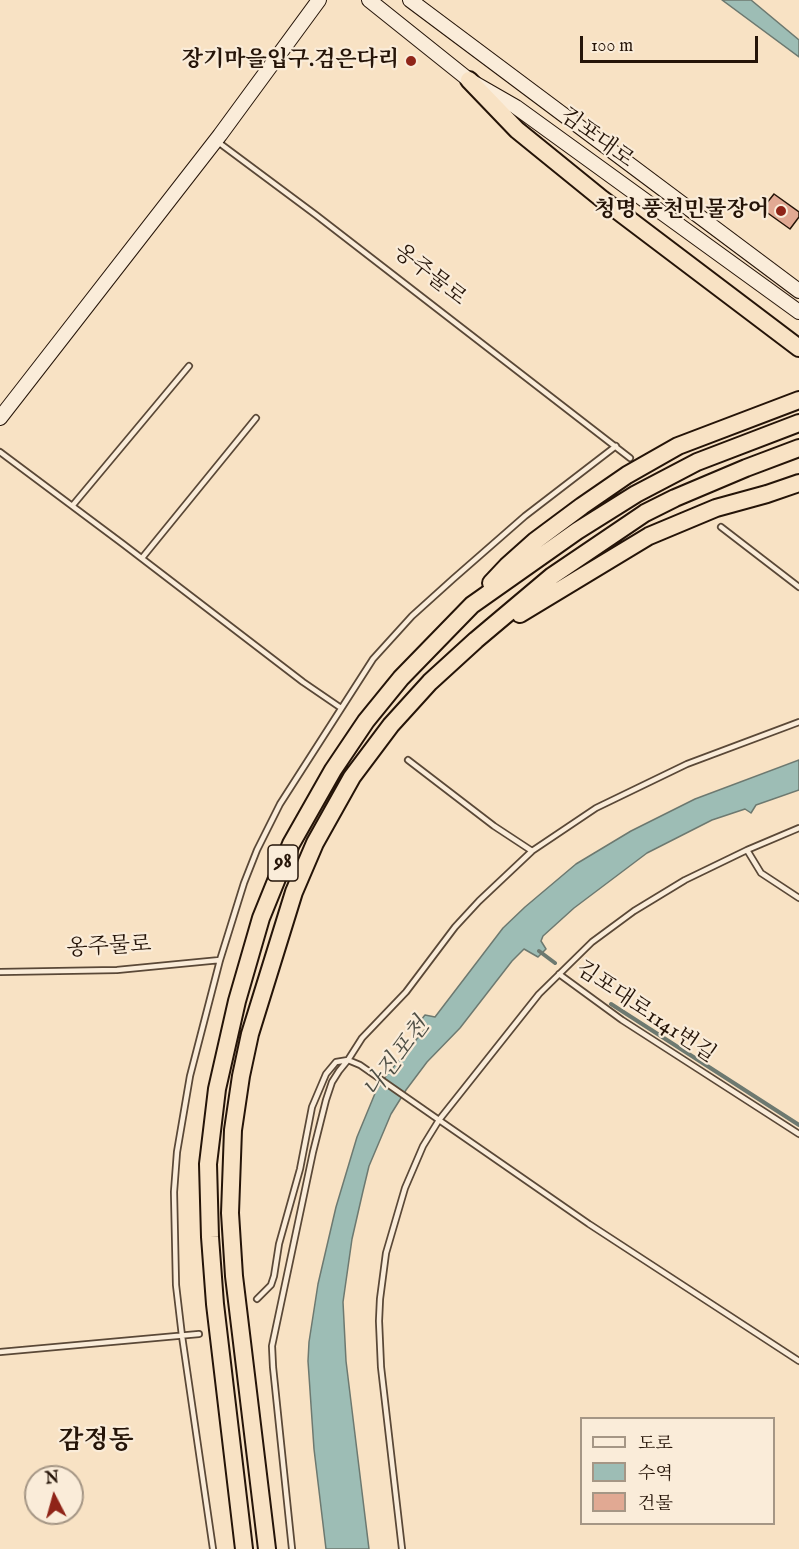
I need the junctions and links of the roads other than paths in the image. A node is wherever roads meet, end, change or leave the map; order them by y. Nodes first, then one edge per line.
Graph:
1 (319, 0) edge
2 (369, 0) edge
3 (410, 0) edge
4 (469, 80) junction
5 (517, 130) junction
6 (216, 140) junction
7 (799, 291) edge
8 (799, 312) edge
9 (799, 335) edge
10 (799, 348) edge
11 (189, 366) dead end
12 (799, 400) edge
13 (0, 418) edge
14 (256, 418) dead end
15 (799, 423) edge
16 (616, 446) junction
17 (799, 448) edge
18 (0, 452) edge
19 (630, 458) dead end
20 (799, 483) edge
21 (73, 506) junction
22 (721, 527) dead end
23 (142, 558) junction
24 (799, 587) edge
25 (472, 605) junction
26 (476, 640) junction
27 (341, 708) junction
28 (799, 722) edge
29 (408, 760) dead end
30 (799, 828) edge
31 (747, 850) junction
32 (532, 851) junction
33 (799, 898) edge
34 (220, 960) junction
35 (0, 972) edge
36 (559, 974) junction
37 (348, 1060) junction
38 (439, 1120) junction
39 (799, 1134) edge
40 (257, 1299) dead end
41 (199, 1334) dead end
42 (182, 1336) junction
43 (0, 1352) edge
44 (799, 1361) edge
45 (213, 1549) edge
46 (244, 1549) edge
47 (267, 1549) edge
48 (292, 1549) edge
49 (402, 1549) edge

1 - 6 main road
2 - 4 main road, 김포대로
3 - 7 main road, 김포대로
4 - 5 highway
4 - 8 main road, 김포대로
5 - 9 highway
5 - 10 highway
6 - 13 main road
6 - 16 lane, 옹주물로
11 - 21 lane
12 - 25 highway
14 - 23 lane
15 - 25 highway, 98
16 - 19 lane, 옹주물로
16 - 27 lane
17 - 26 highway, 98
18 - 21 lane
20 - 26 highway
21 - 23 lane
22 - 24 lane
23 - 27 lane
25 - 46 highway, 98
26 - 47 highway, 98
27 - 34 lane
28 - 32 lane
29 - 32 lane
30 - 31 lane, 김포대로1141번길
31 - 33 lane
31 - 36 lane, 김포대로1141번길
32 - 37 lane
34 - 35 lane, 옹주물로
34 - 42 lane
36 - 38 lane
36 - 39 lane, 김포대로1141번길
37 - 38 lane
37 - 40 lane
37 - 48 lane
38 - 44 lane
38 - 49 lane
41 - 42 lane
42 - 43 lane
42 - 45 lane

